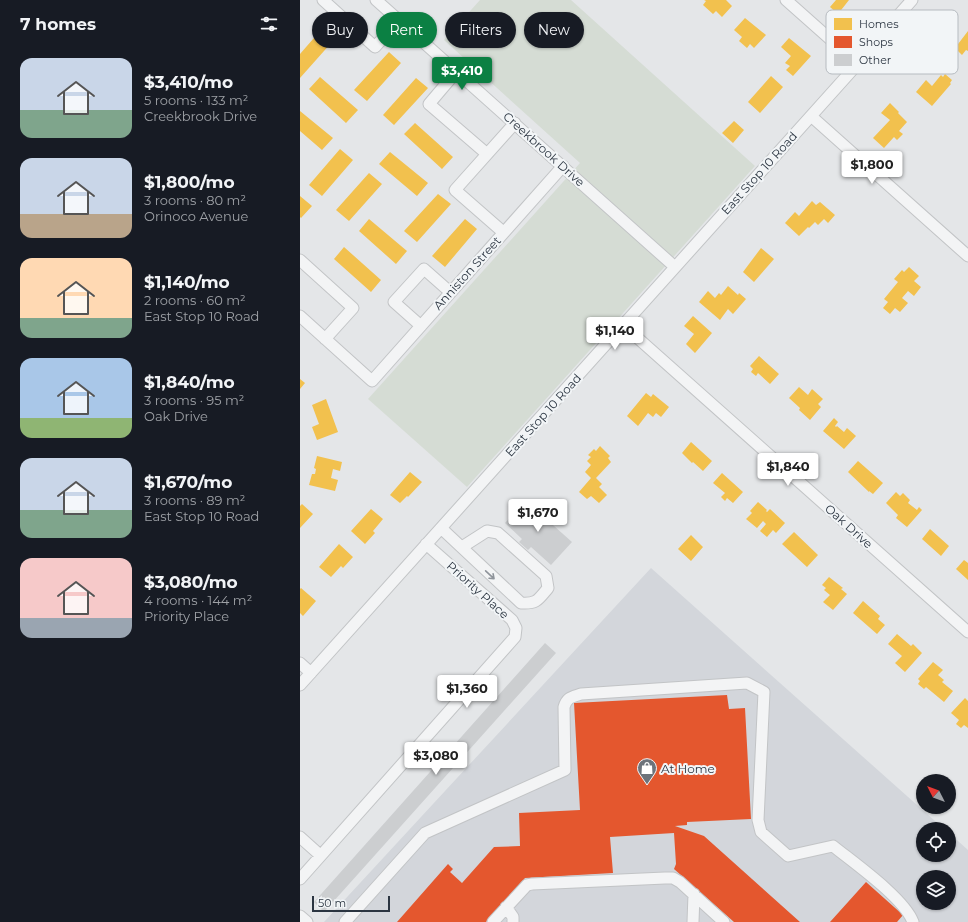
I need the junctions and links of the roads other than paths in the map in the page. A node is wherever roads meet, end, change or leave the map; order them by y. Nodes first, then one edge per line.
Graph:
1 (323, 0) edge
2 (376, 0) edge
3 (786, 0) edge
4 (912, 0) edge
5 (903, 10) edge
6 (390, 12) edge
7 (826, 35) edge
8 (376, 46) edge
9 (431, 48) edge
10 (457, 71) junction
11 (847, 74) edge
12 (811, 116) junction
13 (515, 123) junction
14 (487, 154) junction
15 (563, 166) junction
16 (503, 232) junction
17 (968, 256) edge
18 (300, 260) edge
19 (675, 267) junction
20 (450, 292) junction
21 (300, 316) edge
22 (623, 325) junction
23 (421, 326) junction
24 (325, 339) junction
25 (441, 528) junction
26 (426, 544) junction
27 (462, 547) junction
28 (968, 632) edge
29 (300, 663) edge
30 (311, 673) junction
31 (300, 685) edge
32 (300, 837) edge
33 (320, 855) junction
34 (300, 878) edge
35 (694, 894) junction
36 (506, 908) junction
37 (300, 916) edge
38 (307, 922) edge
39 (345, 922) edge
40 (493, 922) edge
41 (513, 922) edge
42 (693, 922) edge
43 (724, 922) edge
44 (913, 922) edge

1 - 8 street
2 - 6 street, Creekbrook Drive
3 - 7 street
4 - 5 street, East Stop 10 Road
9 - 10 street, Creekbrook Drive
10 - 13 street, Creekbrook Drive
10 - 14 street
11 - 12 street, East Stop 10 Road
12 - 17 street
12 - 19 street, East Stop 10 Road
13 - 14 street
13 - 15 street, Creekbrook Drive
14 - 16 street
15 - 16 street, Anniston Street
15 - 19 street, Creekbrook Drive
16 - 20 street, Anniston Street
18 - 24 street
19 - 22 street, East Stop 10 Road
20 - 23 street, Anniston Street
20 - 23 street
21 - 24 street
22 - 25 street, East Stop 10 Road
22 - 28 street, Oak Drive
23 - 24 street, Anniston Street
25 - 26 street, East Stop 10 Road
25 - 27 street
26 - 30 street, East Stop 10 Road
26 - 33 street, Priority Place
27 -> 27 street
29 - 30 street
30 - 31 street, East Stop 10 Road
32 - 33 street
33 - 34 street, Priority Place
35 - 36 street
35 - 42 street
35 - 43 street
36 - 40 street
36 - 41 street
37 - 38 street
39 - 44 street

